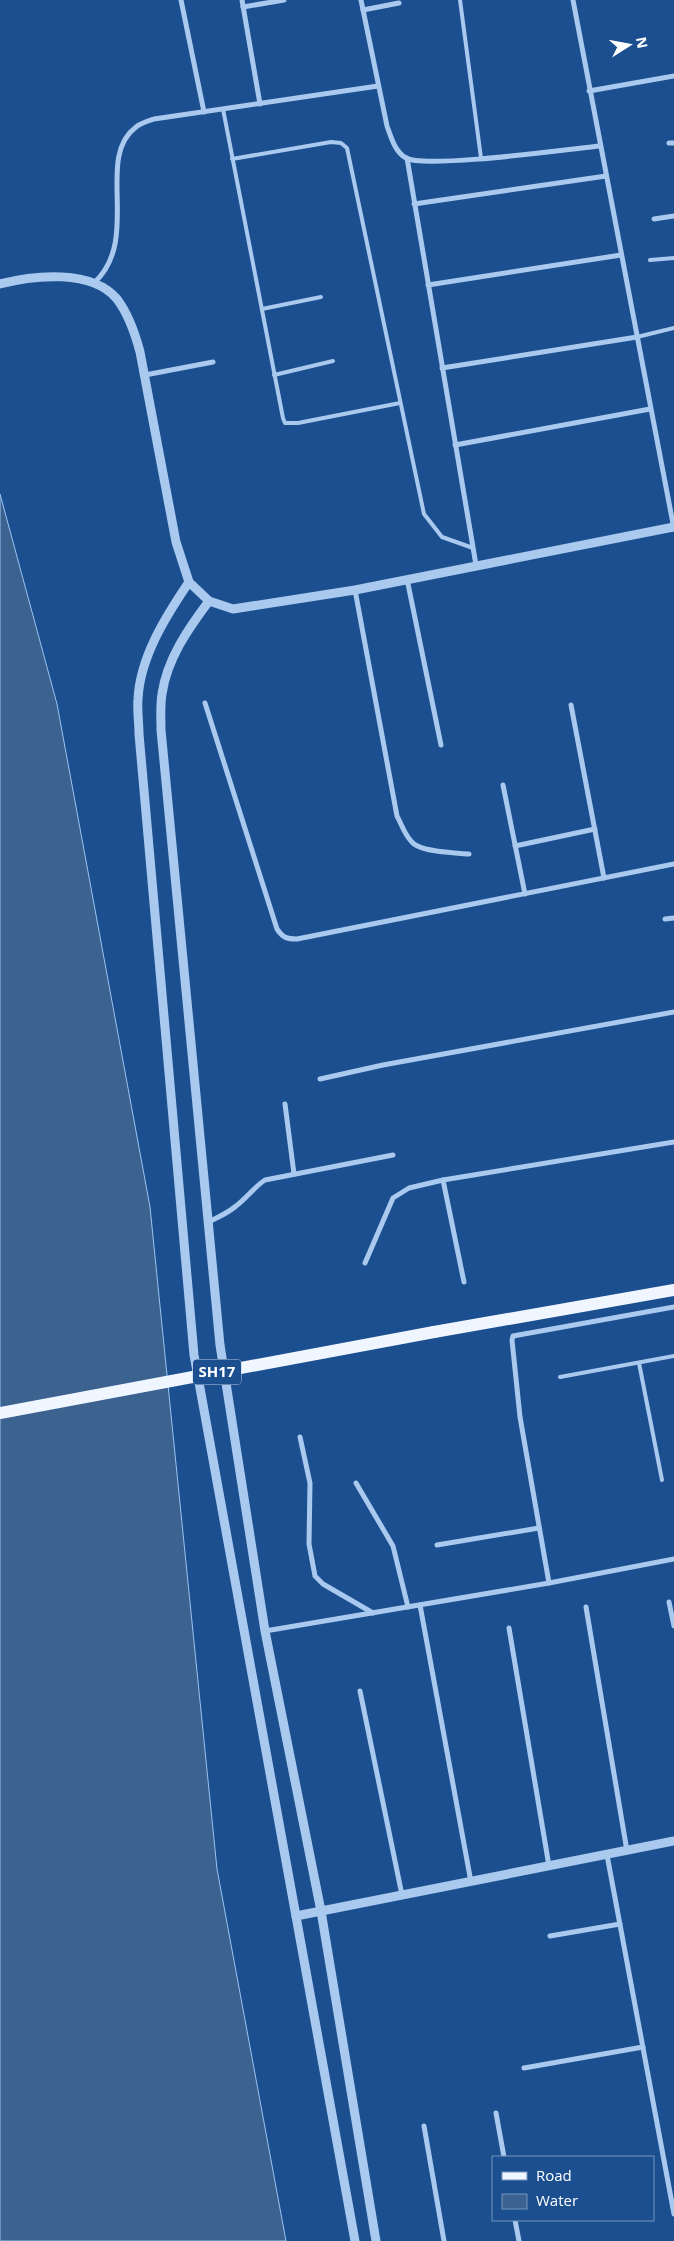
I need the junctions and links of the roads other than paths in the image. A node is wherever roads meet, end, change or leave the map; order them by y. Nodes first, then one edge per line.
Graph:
1 (181, 0) edge
2 (242, 0) edge
3 (284, 0) edge
4 (362, 0) edge
5 (460, 0) edge
6 (573, 0) edge
7 (399, 3) dead end
8 (243, 7) junction
9 (363, 10) junction
10 (674, 76) edge
11 (378, 86) junction
12 (589, 91) junction
13 (260, 104) junction
14 (223, 109) junction
15 (204, 112) junction
16 (600, 146) junction
17 (407, 158) junction
18 (481, 158) junction
19 (232, 159) junction
20 (606, 176) junction
21 (414, 204) junction
22 (674, 216) edge
23 (654, 219) dead end
24 (621, 254) junction
25 (674, 258) edge
26 (650, 260) dead end
27 (94, 283) junction
28 (0, 284) edge
29 (428, 285) junction
30 (321, 297) dead end
31 (262, 309) junction
32 (674, 328) edge
33 (637, 337) junction
34 (333, 361) dead end
35 (213, 362) dead end
36 (442, 368) junction
37 (145, 375) junction
38 (274, 375) junction
39 (400, 402) junction
40 (650, 409) junction
41 (455, 445) junction
42 (674, 528) edge
43 (473, 548) junction
44 (476, 565) junction
45 (407, 578) junction
46 (189, 582) junction
47 (355, 590) junction
48 (209, 601) junction
49 (206, 703) dead end
50 (571, 705) dead end
51 (441, 745) dead end
52 (503, 784) dead end
53 (595, 829) junction
54 (516, 846) junction
55 (469, 854) dead end
56 (674, 864) edge
57 (604, 878) junction
58 (525, 894) junction
59 (674, 918) edge
60 (665, 920) dead end
61 (674, 1012) edge
62 (320, 1080) dead end
63 (285, 1104) dead end
64 (674, 1142) edge
65 (393, 1155) dead end
66 (294, 1174) junction
67 (443, 1180) junction
68 (208, 1222) junction
69 (365, 1263) dead end
70 (464, 1282) dead end
71 (674, 1290) edge
72 (674, 1307) edge
73 (674, 1356) edge
74 (639, 1363) junction
75 (560, 1377) dead end
76 (0, 1413) edge
77 (300, 1437) dead end
78 (662, 1480) dead end
79 (356, 1483) dead end
80 (539, 1528) junction
81 (437, 1546) dead end
82 (674, 1559) edge
83 (549, 1583) junction
84 (669, 1602) dead end
85 (420, 1605) junction
86 (408, 1607) junction
87 (586, 1607) dead end
88 (374, 1613) junction
89 (674, 1626) edge
90 (509, 1628) dead end
91 (265, 1631) junction
92 (360, 1691) dead end
93 (674, 1842) edge
94 (627, 1851) junction
95 (607, 1855) junction
96 (549, 1866) junction
97 (471, 1882) junction
98 (402, 1895) junction
99 (321, 1911) junction
100 (296, 1916) junction
101 (620, 1924) junction
102 (550, 1936) dead end
103 (643, 2047) junction
104 (524, 2068) dead end
105 (496, 2113) dead end
106 (424, 2126) dead end
107 (504, 2156) edge
108 (674, 2214) edge
109 (516, 2221) edge
110 (355, 2241) edge
111 (376, 2241) edge
112 (444, 2241) edge
113 (519, 2241) edge

1 - 15 street
2 - 8 street
3 - 8 street
4 - 9 street
5 - 18 lane
6 - 12 street
7 - 9 street
8 - 13 street
9 - 11 street
10 - 12 street
11 - 13 street
11 - 17 street
12 - 16 street
13 - 14 street
14 - 15 street
14 - 19 lane
15 - 27 street
16 - 18 street
16 - 20 street
17 - 18 street
17 - 21 street
19 - 31 lane
19 - 39 lane
20 - 21 street
20 - 24 street
21 - 29 street
22 - 23 street
24 - 29 street
24 - 33 street
25 - 26 lane
27 - 28 street
27 - 37 street
29 - 36 street
30 - 31 lane
31 - 38 lane
32 - 33 lane
33 - 36 street
33 - 40 street
34 - 38 lane
35 - 37 street
36 - 41 street
37 - 46 street
38 - 39 lane
39 - 43 lane
40 - 41 street
40 - 42 street
41 - 43 street
42 - 44 street
43 - 44 street
44 - 45 street
45 - 47 street
45 - 51 street
46 - 48 street
46 - 100 street
47 - 48 street
47 - 55 street
48 - 68 street
49 - 58 street
50 - 53 street
52 - 54 street
53 - 54 street
53 - 57 street
54 - 58 street
56 - 57 street
57 - 58 street
59 - 60 street
61 - 62 street
63 - 66 street
64 - 67 street
65 - 66 street
66 - 68 street
67 - 69 street
67 - 70 street
68 - 91 street
71 - 76 main road, SH17, bridge
72 - 80 street
73 - 74 lane
74 - 75 lane
74 - 78 lane
77 - 88 street
79 - 86 street
80 - 81 street
80 - 83 street
82 - 83 street
83 - 85 street
84 - 89 street
85 - 86 street
85 - 97 street
86 - 88 street
87 - 94 street
88 - 91 street
90 - 96 street
91 - 99 street
92 - 98 street
93 - 94 street
94 - 95 street
95 - 96 street
95 - 101 street
96 - 97 street
97 - 98 street
98 - 99 street
99 - 100 street
99 - 111 street
100 - 110 street
101 - 102 street
101 - 103 street
103 - 104 street
103 - 108 street
105 - 107 street
106 - 112 street
109 - 113 street

